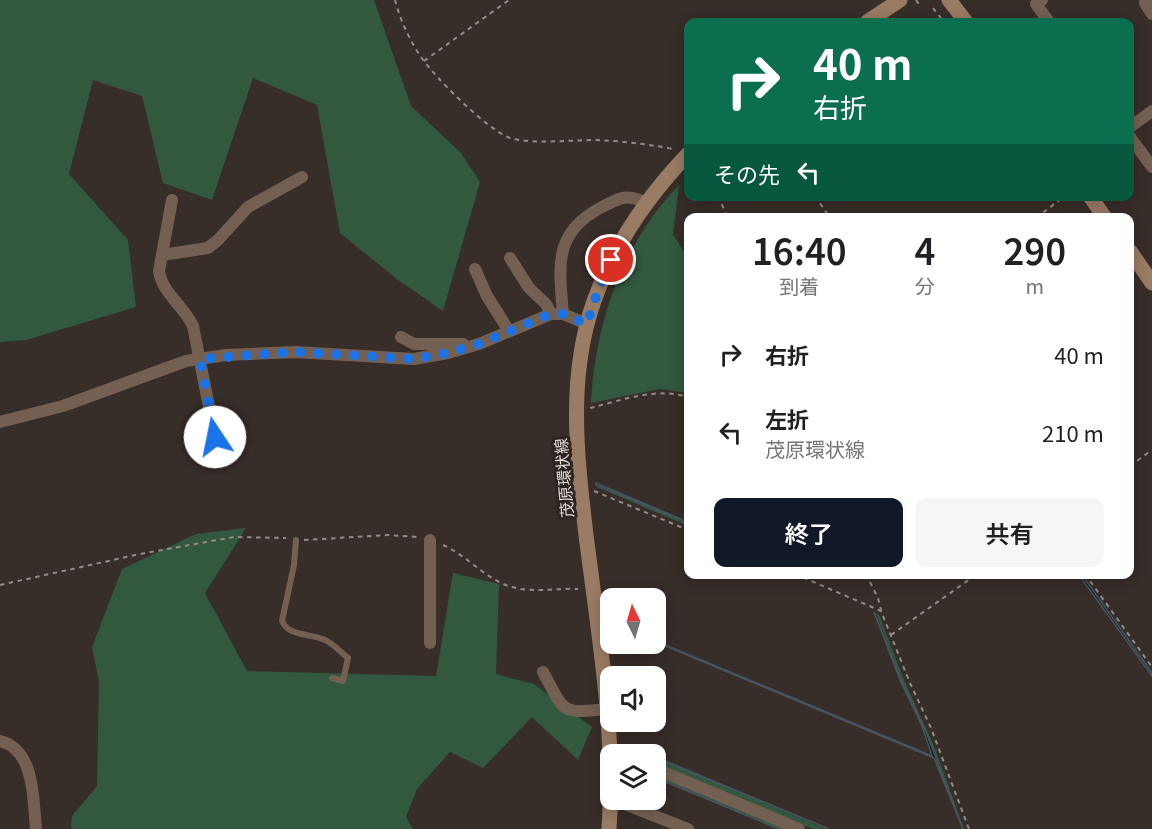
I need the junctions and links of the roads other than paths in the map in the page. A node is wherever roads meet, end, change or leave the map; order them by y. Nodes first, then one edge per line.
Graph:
1 (900, 0) edge
2 (950, 0) edge
3 (1042, 0) edge
4 (1149, 0) edge
5 (1152, 14) edge
6 (873, 18) edge
7 (963, 18) edge
8 (1046, 18) edge
9 (1152, 111) edge
10 (1134, 124) edge
11 (1134, 142) edge
12 (684, 152) edge
13 (1152, 167) edge
14 (302, 177) dead end
15 (172, 200) dead end
16 (645, 202) junction
17 (162, 255) junction
18 (1134, 257) edge
19 (510, 258) dead end
20 (475, 269) dead end
21 (1152, 283) edge
22 (557, 314) junction
23 (587, 324) junction
24 (509, 332) junction
25 (401, 337) dead end
26 (479, 344) junction
27 (200, 359) junction
28 (0, 422) edge
29 (215, 437) dead end
30 (296, 540) dead end
31 (430, 540) dead end
32 (430, 642) dead end
33 (602, 666) edge
34 (543, 672) dead end
35 (332, 678) dead end
36 (600, 710) edge
37 (0, 741) edge
38 (666, 773) edge
39 (611, 810) edge
40 (640, 810) edge
41 (36, 829) edge
42 (609, 829) edge
43 (688, 829) edge
44 (799, 829) edge

1 - 6 main road
2 - 7 main road
3 - 8 street
4 - 5 street
9 - 10 street
11 - 13 street
12 - 16 main road, 茂原環状線
14 - 17 street
15 - 17 street
16 - 22 street
16 - 23 main road, 茂原環状線
17 - 27 street
18 - 21 main road
19 - 22 street
20 - 24 street
22 - 23 street
22 - 24 street
23 - 33 main road, 茂原環状線
24 - 26 street
25 - 26 street
26 - 27 street
27 - 28 street
27 - 29 street
30 - 35 lane
31 - 32 street
34 - 36 street
37 - 41 street
38 - 44 street
39 - 42 main road, 茂原環状線
40 - 43 street

